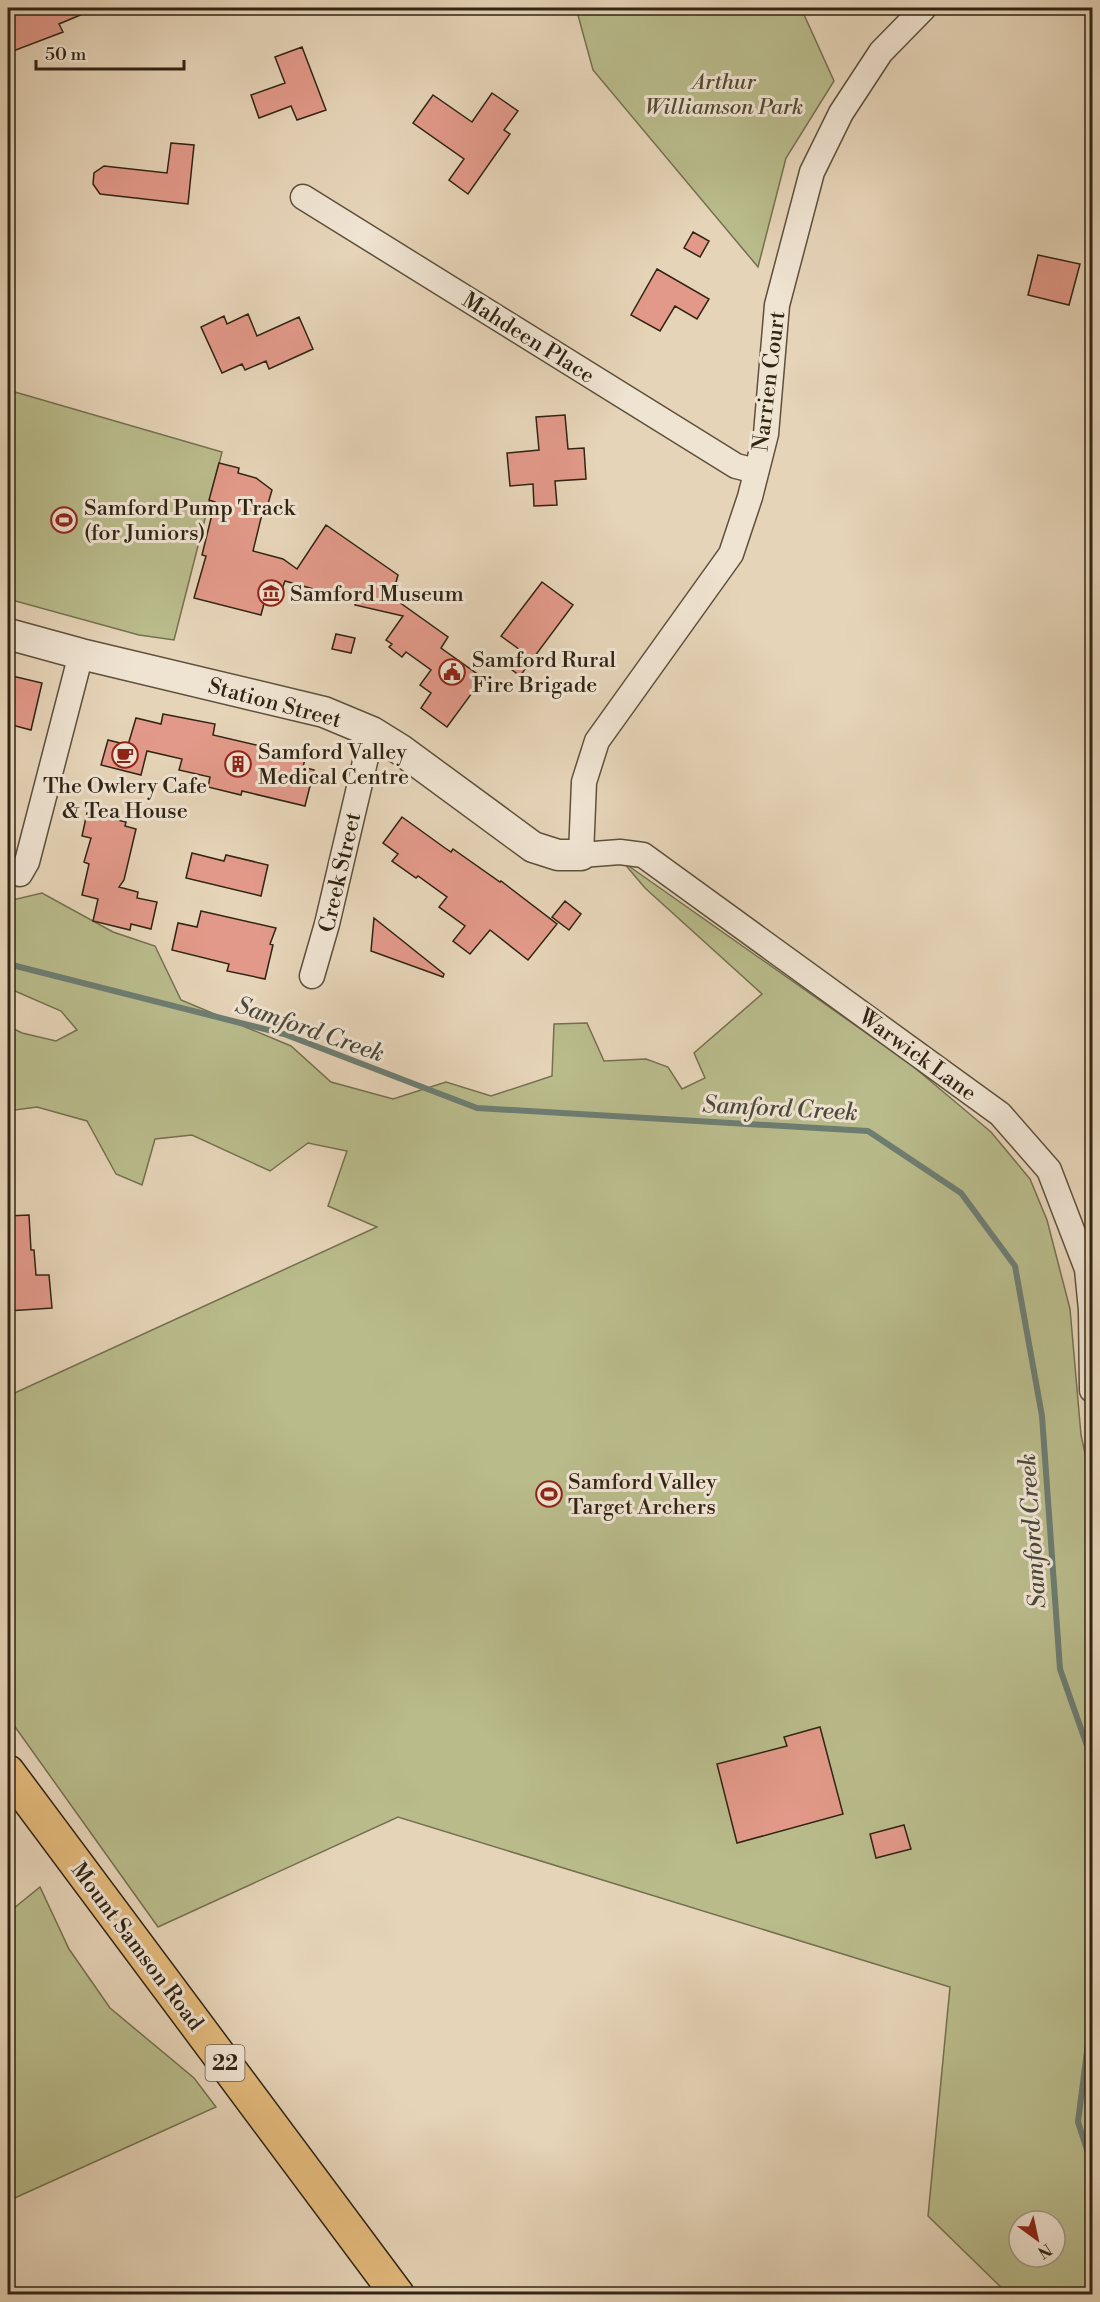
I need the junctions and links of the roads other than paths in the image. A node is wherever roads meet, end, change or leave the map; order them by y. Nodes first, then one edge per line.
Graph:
1 (924, 8) edge
2 (303, 197) dead end
3 (756, 471) junction
4 (8, 634) edge
5 (81, 654) junction
6 (372, 732) junction
7 (580, 855) junction
8 (20, 874) dead end
9 (312, 976) dead end
10 (1092, 1390) edge
11 (8, 1772) edge
12 (397, 2295) edge

1 - 3 street, Narrien Court
2 - 3 street, Mahdeen Place
3 - 7 street, Narrien Court
4 - 5 street, Station Street
5 - 6 street, Station Street
5 - 8 street
6 - 7 street, Station Street
6 - 9 street, Creek Street
7 - 10 street, Warwick Lane
11 - 12 main road, Mount Samson Road / 22

